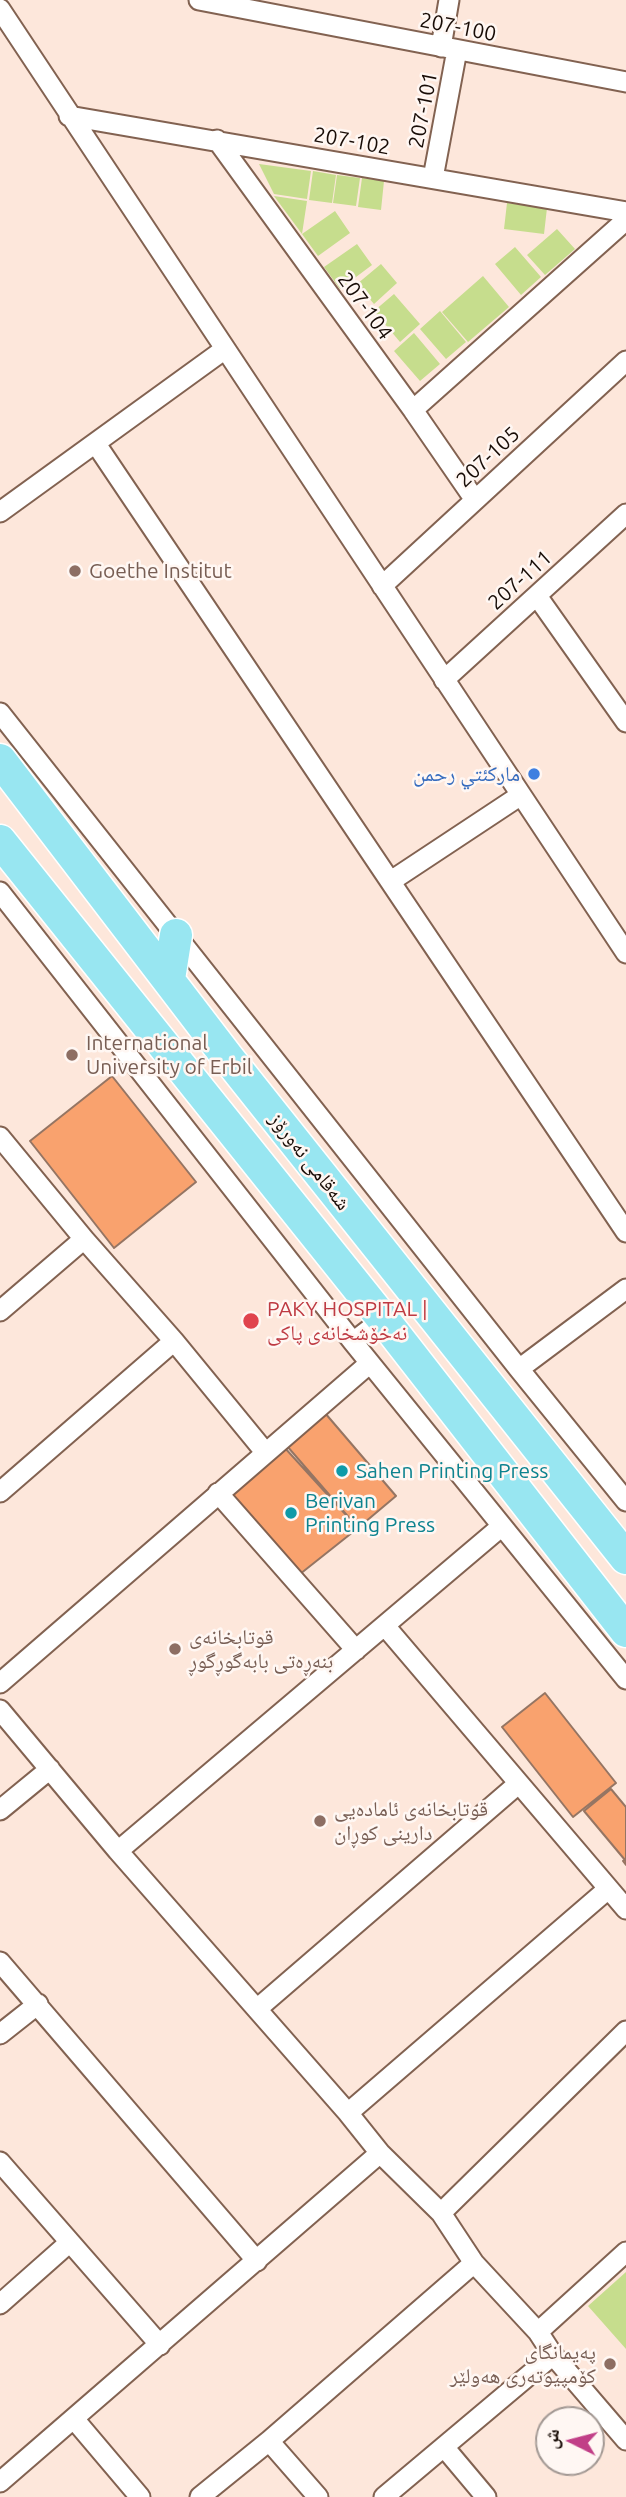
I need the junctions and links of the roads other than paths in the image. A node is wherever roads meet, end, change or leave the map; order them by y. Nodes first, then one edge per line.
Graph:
1 (198, 0) edge
2 (449, 0) edge
3 (0, 9) edge
4 (449, 49) junction
5 (626, 82) edge
6 (69, 116) junction
7 (217, 140) junction
8 (433, 178) junction
9 (626, 212) edge
10 (626, 220) edge
11 (225, 349) junction
12 (623, 371) edge
13 (413, 410) junction
14 (96, 444) junction
15 (475, 500) junction
16 (0, 512) edge
17 (626, 516) edge
18 (382, 586) junction
19 (537, 596) junction
20 (444, 680) junction
21 (0, 713) edge
22 (626, 722) edge
23 (0, 760) edge
24 (521, 795) junction
25 (3, 848) edge
26 (391, 881) junction
27 (0, 892) edge
28 (176, 935) junction
29 (626, 953) edge
30 (169, 979) junction
31 (229, 1058) junction
32 (191, 1080) junction
33 (250, 1084) junction
34 (217, 1113) junction
35 (0, 1136) edge
36 (626, 1232) edge
37 (84, 1239) junction
38 (626, 1290) edge
39 (0, 1311) edge
40 (383, 1319) junction
41 (174, 1341) junction
42 (354, 1342) junction
43 (370, 1363) junction
44 (519, 1369) junction
45 (265, 1452) junction
46 (0, 1492) edge
47 (218, 1493) junction
48 (626, 1501) edge
49 (502, 1526) junction
50 (626, 1558) edge
51 (385, 1626) junction
52 (626, 1631) edge
53 (356, 1650) junction
54 (626, 1679) edge
55 (0, 1683) edge
56 (0, 1710) edge
57 (50, 1769) junction
58 (518, 1784) junction
59 (0, 1811) edge
60 (118, 1851) junction
61 (608, 1889) junction
62 (626, 1909) edge
63 (0, 1962) edge
64 (38, 2004) junction
65 (257, 2009) junction
66 (626, 2031) edge
67 (0, 2034) edge
68 (348, 2113) junction
69 (380, 2153) junction
70 (0, 2162) edge
71 (441, 2213) junction
72 (70, 2242) junction
73 (626, 2252) edge
74 (257, 2261) junction
75 (474, 2263) junction
76 (0, 2304) edge
77 (538, 2332) junction
78 (160, 2345) junction
79 (553, 2355) junction
80 (74, 2419) junction
81 (626, 2440) edge
82 (268, 2441) junction
83 (444, 2447) junction
84 (0, 2482) edge
85 (140, 2497) edge
86 (200, 2497) edge
87 (317, 2497) edge
88 (384, 2497) edge
89 (486, 2497) edge

1 - 4 street, 207-100
2 - 4 street, 207-101
3 - 6 street
4 - 5 street, 207-100
4 - 8 street, 207-101
6 - 7 street, 207-102
6 - 11 street
7 - 8 street, 207-102
7 - 13 street, 207-104
8 - 9 street, 207-102
10 - 13 street
11 - 14 street
11 - 18 street
12 - 15 street, 207-105
13 - 15 street, 207-104
14 - 16 street
14 - 26 street
15 - 18 street, 207-105
17 - 19 street, 207-111
18 - 20 street
19 - 20 street, 207-111
19 - 22 street
20 - 24 street
21 - 28 street
23 - 30 main road, شەقامی نەورۆز
24 - 26 street
24 - 29 street
25 - 32 main road, شەقامی نەورۆز
26 - 36 street
27 - 42 street
28 - 30 main road
28 - 44 street
30 - 31 main road, شەقامی نەورۆز
31 - 32 main road
31 - 33 main road, شەقامی نەورۆز
32 - 34 main road, شەقامی نەورۆز
33 - 34 main road
33 - 50 main road, شەقامی نەورۆز
34 - 40 main road, شەقامی نەورۆز
35 - 37 street
37 - 39 street
37 - 41 street
38 - 44 street
40 - 42 street
40 - 52 main road, شەقامی نەورۆز
41 - 45 street
41 - 46 street
42 - 43 street
43 - 45 street
43 - 49 street
44 - 48 street
45 - 47 street
47 - 53 street
47 - 55 street
49 - 51 street
49 - 54 street
51 - 53 street
51 - 58 street
53 - 60 street
56 - 57 street
57 - 59 street
57 - 60 street
58 - 61 street
58 - 65 street
60 - 65 street
61 - 62 street
61 - 68 street
63 - 64 street
64 - 67 street
64 - 74 street
65 - 68 street
66 - 71 street
68 - 69 street
69 - 71 street
69 - 74 street
70 - 72 street
71 - 75 street
72 - 76 street
72 - 78 street
73 - 77 street
74 - 78 street
75 - 77 street
75 - 82 street
77 - 79 street
78 - 80 street
79 - 81 street
79 - 83 street
80 - 84 street
80 - 85 street
82 - 86 street
82 - 87 street
83 - 88 street
83 - 89 street

